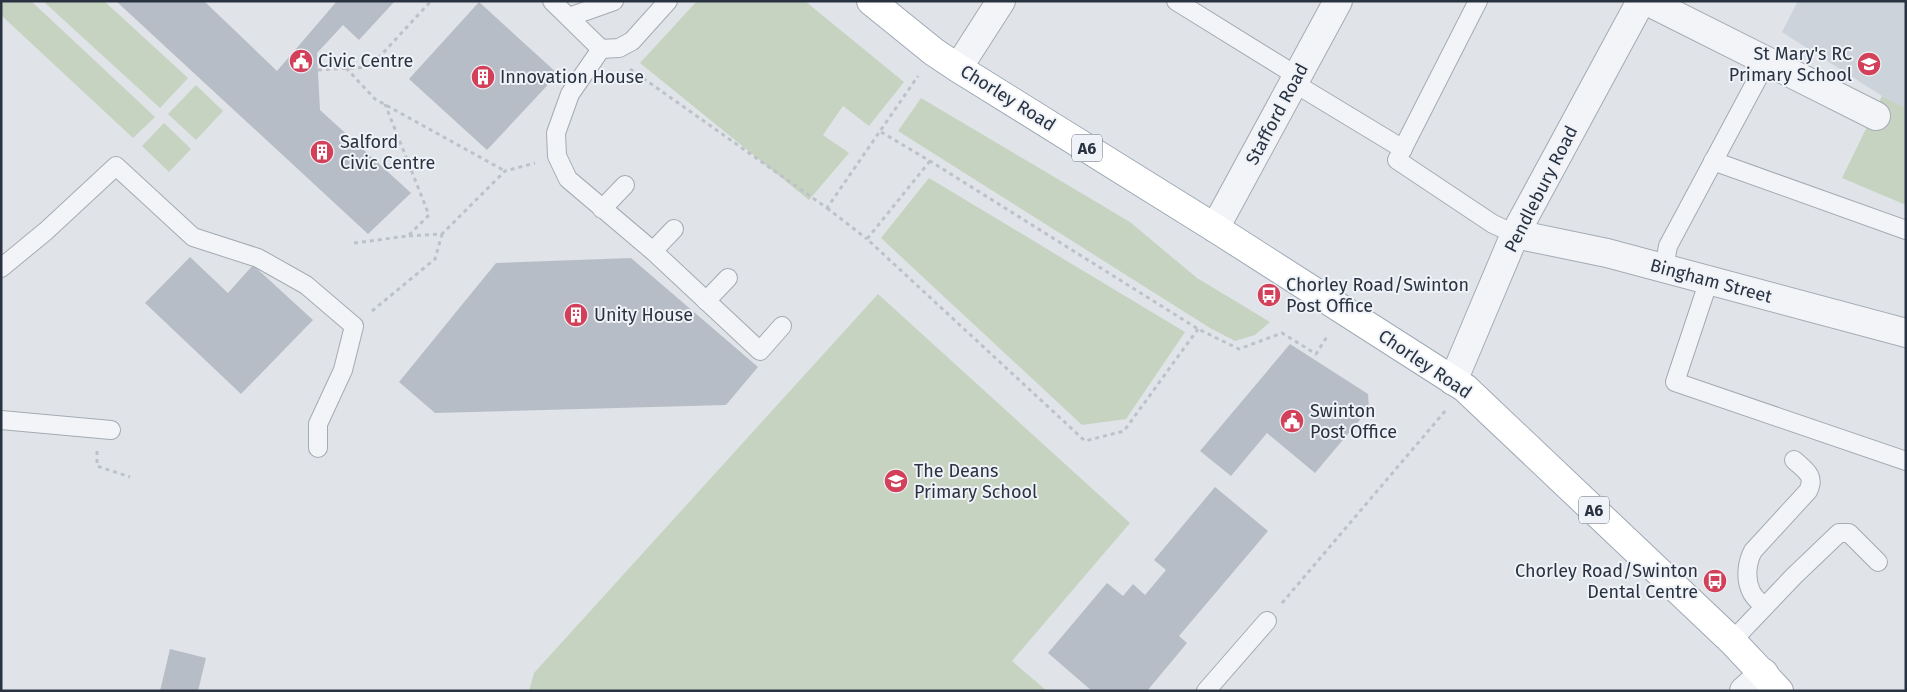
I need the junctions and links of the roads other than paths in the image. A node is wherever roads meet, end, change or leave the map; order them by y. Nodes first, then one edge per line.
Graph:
1 (552, 1) edge
2 (614, 1) edge
3 (668, 1) edge
4 (871, 1) edge
5 (1001, 1) edge
6 (1176, 1) edge
7 (1338, 1) edge
8 (1478, 1) edge
9 (1640, 1) edge
10 (1647, 1) edge
11 (569, 17) junction
12 (600, 49) junction
13 (1767, 61) junction
14 (958, 68) junction
15 (1296, 80) junction
16 (1876, 116) dead end
17 (1402, 149) junction
18 (1713, 161) junction
19 (625, 185) dead end
20 (602, 209) junction
21 (1215, 228) junction
22 (674, 229) dead end
23 (1906, 230) edge
24 (1515, 234) junction
25 (653, 251) junction
26 (1, 268) edge
27 (1664, 268) junction
28 (728, 278) dead end
29 (1709, 280) junction
30 (706, 301) junction
31 (782, 326) dead end
32 (1906, 333) edge
33 (1459, 385) junction
34 (1, 420) edge
35 (104, 430) road end
36 (318, 448) dead end
37 (1794, 460) dead end
38 (1906, 461) edge
39 (1878, 562) dead end
40 (1764, 607) junction
41 (1267, 621) road end
42 (1732, 641) junction
43 (1762, 685) edge
44 (1206, 691) edge

1 - 11 lane
2 - 11 lane
3 - 12 lane
4 - 14 main road, Chorley Road / A6
5 - 14 street
6 - 15 lane
7 - 15 street, Stafford Road
8 - 17 lane
9 - 24 street, Pendlebury Road
10 - 13 street
11 - 12 lane
12 - 20 lane
13 - 16 street
13 - 18 lane
14 - 21 main road, Chorley Road / A6
15 - 17 lane
15 - 21 street, Stafford Road
17 - 24 lane
18 - 23 lane
18 - 27 lane
19 - 20 lane
20 - 25 lane
21 - 33 main road, Chorley Road / A6
22 - 25 lane
24 - 27 street, Bingham Street
24 - 33 street, Pendlebury Road
25 - 30 lane
26 - 36 lane
27 - 29 street, Bingham Street
28 - 30 lane
29 - 32 street, Bingham Street
29 - 38 lane
30 - 31 lane
33 - 42 main road, Chorley Road / A6
34 - 35 lane
37 - 40 lane
39 - 40 lane
40 - 42 lane
41 - 44 lane
42 - 43 main road, Chorley Road / A6

